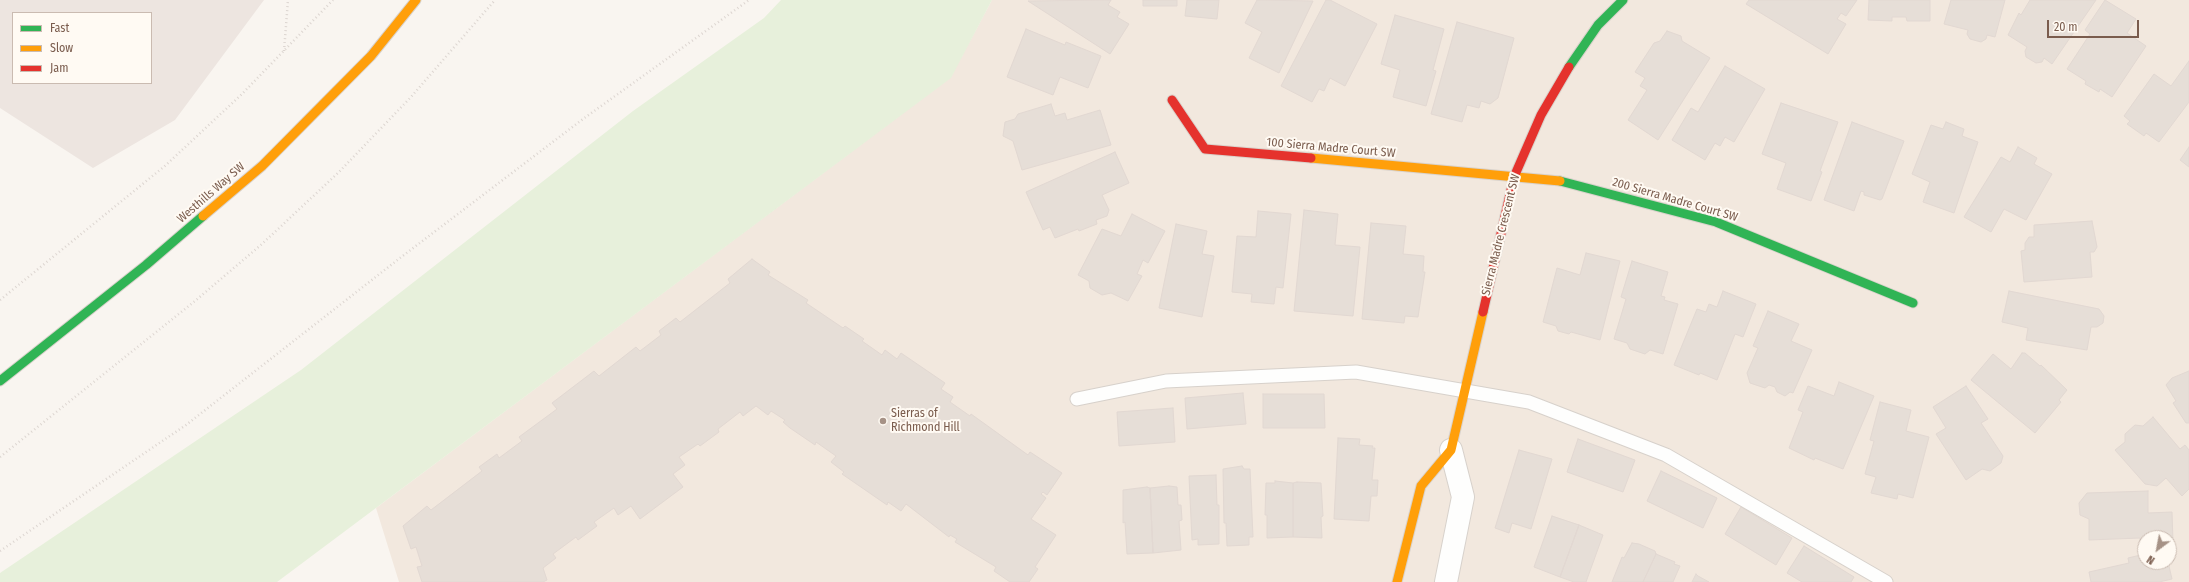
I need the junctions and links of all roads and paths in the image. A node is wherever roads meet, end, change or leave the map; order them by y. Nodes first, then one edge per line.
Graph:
1 (288, 0) edge
2 (333, 0) edge
3 (416, 0) edge
4 (495, 0) edge
5 (749, 0) edge
6 (1623, 0) edge
7 (284, 51) junction
8 (1172, 100) dead end
9 (1514, 177) junction
10 (0, 300) edge
11 (1913, 303) dead end
12 (0, 381) edge
13 (1465, 390) junction
14 (1077, 399) dead end
15 (1451, 450) junction
16 (0, 457) edge
17 (0, 551) edge
18 (1397, 582) edge
19 (1446, 582) edge
20 (1886, 582) edge

1 - 7 path
2 - 7 path
3 - 12 street, Westhills Way SW
4 - 16 path
5 - 17 path
6 - 9 street, Sierra Madre Crescent SW
7 - 10 path
8 - 9 street, 100 Sierra Madre Court SW
9 - 11 street, 200 Sierra Madre Court SW
9 - 13 street, Sierra Madre Crescent SW
13 - 14 lane
13 - 15 street, Sierra Madre Crescent SW
13 - 20 lane
15 - 18 street, Sierra Madre Crescent SW
15 - 19 street, Sierra Madre Crescent SW

